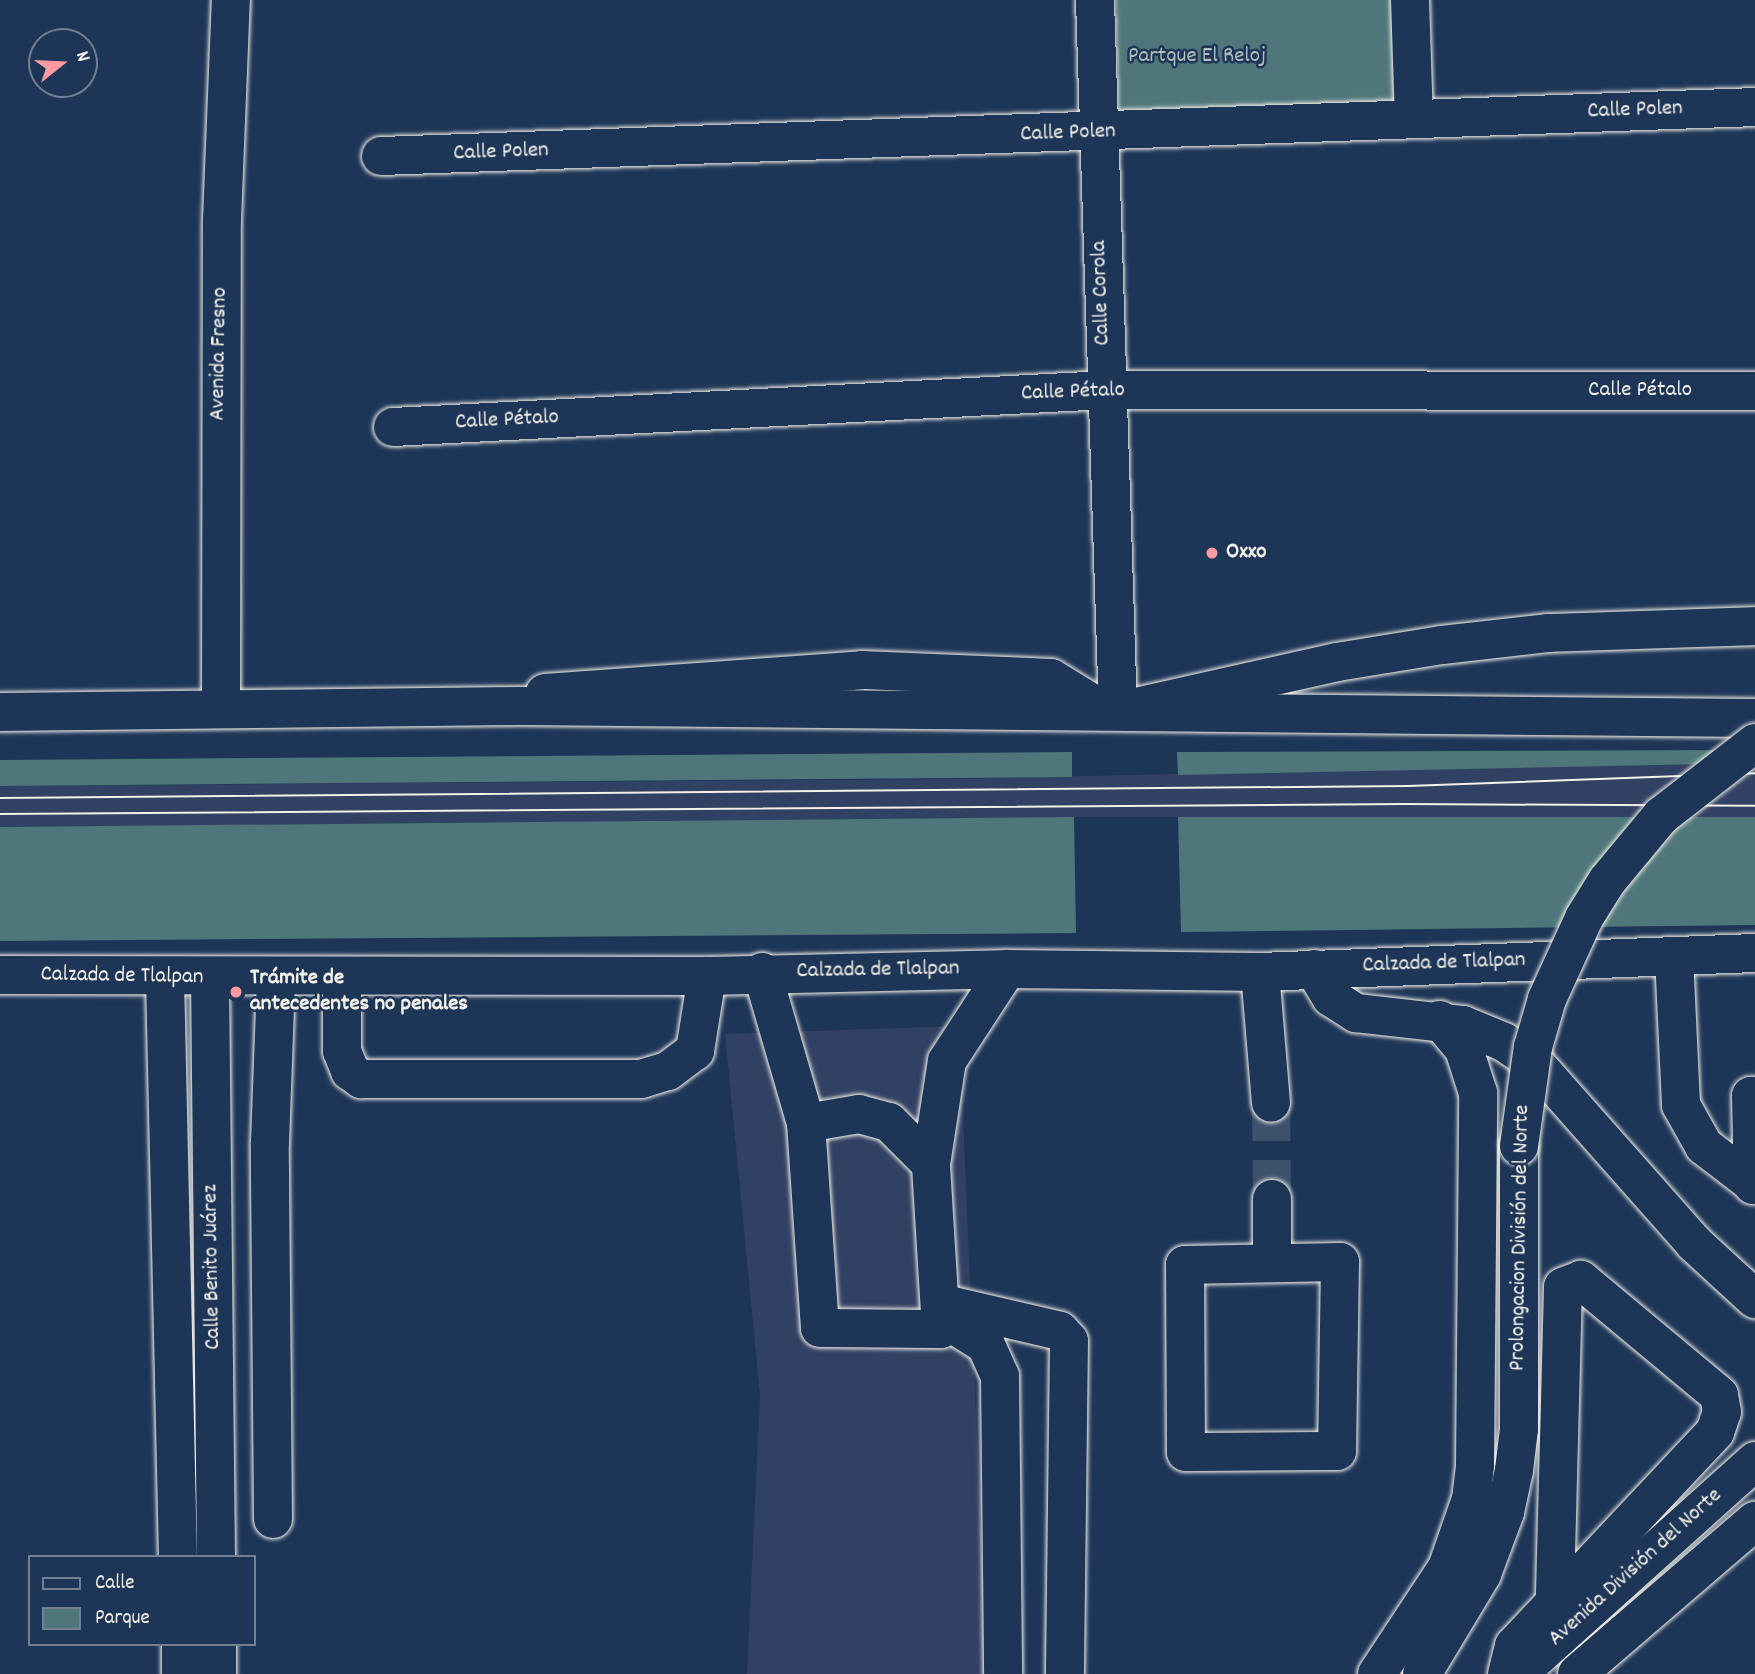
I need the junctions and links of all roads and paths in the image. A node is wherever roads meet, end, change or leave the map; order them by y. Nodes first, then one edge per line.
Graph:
1 (231, 0) edge
2 (1095, 0) edge
3 (1410, 0) edge
4 (1755, 107) edge
5 (1414, 118) junction
6 (1098, 133) junction
7 (381, 156) dead end
8 (1105, 390) junction
9 (1755, 391) edge
10 (393, 427) dead end
11 (1755, 626) edge
12 (221, 709) junction
13 (1110, 711) junction
14 (0, 712) edge
15 (1755, 718) edge
16 (1755, 743) edge
17 (1755, 953) edge
18 (1674, 956) junction
19 (1007, 969) junction
20 (1314, 969) junction
21 (762, 972) junction
22 (1260, 972) junction
23 (0, 975) edge
24 (708, 976) junction
25 (165, 977) junction
26 (210, 977) junction
27 (276, 977) junction
28 (342, 978) junction
29 (1440, 1020) junction
30 (1755, 1096) edge
31 (1271, 1103) tunnel mouth
32 (806, 1123) junction
33 (931, 1164) junction
34 (1754, 1185) edge
35 (1272, 1199) tunnel mouth
36 (1272, 1263) junction
37 (1755, 1299) edge
38 (940, 1310) junction
39 (1755, 1461) edge
40 (272, 1518) dead end
41 (1755, 1521) edge
42 (178, 1555) edge
43 (216, 1555) edge
44 (1555, 1598) junction
45 (181, 1646) edge
46 (217, 1646) edge
47 (1424, 1671) edge
48 (181, 1674) edge
49 (217, 1674) edge
50 (1003, 1674) edge
51 (1065, 1674) edge
52 (1377, 1674) edge
53 (1507, 1674) edge
54 (1518, 1674) edge
55 (1577, 1674) edge

1 - 12 main road, Avenida Fresno
2 - 6 main road, Calle Corola
3 - 5 main road
4 - 5 main road, Calle Polen
5 - 6 main road, Calle Polen
6 - 7 main road, Calle Polen
6 - 8 main road, Calle Corola
8 - 9 main road, Calle Pétalo
8 - 10 main road, Calle Pétalo
8 - 13 main road, Calle Corola
11 - 13 main road
12 - 13 main road
12 - 14 main road
13 - 15 main road
16 - 47 main road, Prolongacion División del Norte, bridge
17 - 18 main road, Calzada de Tlalpan
18 - 20 main road, Calzada de Tlalpan
18 - 34 main road
19 - 21 main road, Calzada de Tlalpan
19 - 22 main road, Calzada de Tlalpan
19 - 33 main road
20 - 22 main road, Calzada de Tlalpan
20 - 29 main road
21 - 24 main road, Calzada de Tlalpan
21 - 32 main road
22 - 31 main road
23 - 25 main road, Calzada de Tlalpan
24 - 28 main road, Calzada de Tlalpan
24 - 28 main road
25 - 26 main road, Calzada de Tlalpan
25 - 42 main road
26 - 27 main road, Calzada de Tlalpan
26 - 43 main road, Calle Benito Juárez
27 - 28 main road, Calzada de Tlalpan
27 - 40 main road
29 - 37 main road
29 - 52 main road
30 - 34 main road
32 - 33 main road
32 - 38 main road
33 - 38 main road
35 - 36 main road
36 - 36 main road
38 - 50 main road
38 - 51 main road
39 - 54 main road, Avenida División del Norte
41 - 55 main road, Avenida División del Norte
44 - 44 main road
44 - 53 main road
45 - 48 main road
46 - 49 main road

